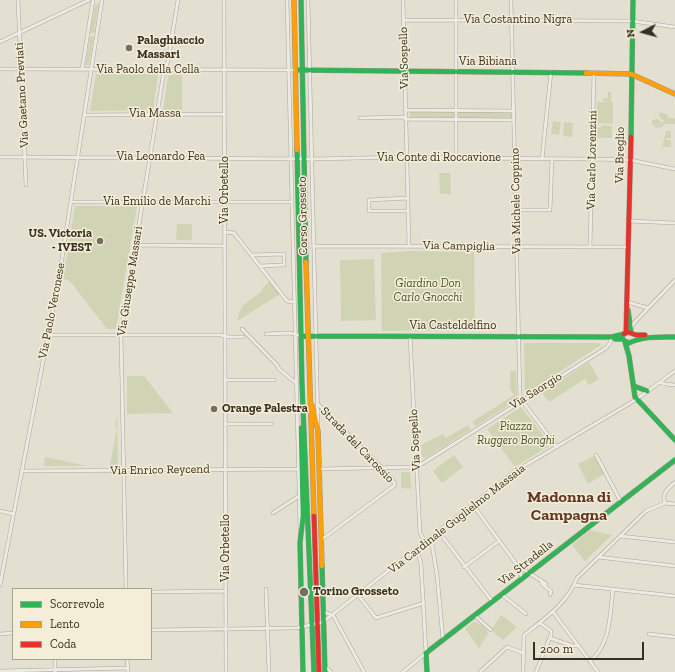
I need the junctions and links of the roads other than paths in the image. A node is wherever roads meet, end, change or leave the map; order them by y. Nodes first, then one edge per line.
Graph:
1 (18, 0) edge
2 (89, 0) edge
3 (93, 0) edge
4 (102, 0) edge
5 (178, 0) edge
6 (224, 0) edge
7 (286, 0) edge
8 (294, 0) edge
9 (301, 0) edge
10 (308, 0) edge
11 (403, 0) edge
12 (456, 0) edge
13 (511, 0) edge
14 (633, 0) edge
15 (403, 20) junction
16 (456, 20) junction
17 (511, 20) junction
18 (632, 21) junction
19 (675, 27) edge
20 (20, 33) junction
21 (88, 34) junction
22 (96, 35) junction
23 (0, 42) edge
24 (0, 69) edge
25 (21, 70) junction
26 (82, 70) junction
27 (92, 70) junction
28 (288, 70) junction
29 (296, 70) junction
30 (303, 70) junction
31 (309, 70) junction
32 (164, 71) junction
33 (224, 71) junction
34 (404, 71) junction
35 (457, 72) junction
36 (512, 72) junction
37 (551, 72) junction
38 (594, 72) junction
39 (632, 74) junction
40 (675, 94) edge
41 (405, 110) junction
42 (456, 110) junction
43 (513, 111) junction
44 (157, 114) junction
45 (224, 114) junction
46 (85, 115) junction
47 (360, 118) dead end
48 (405, 118) junction
49 (456, 120) junction
50 (513, 120) junction
51 (0, 157) edge
52 (25, 157) junction
53 (78, 157) junction
54 (224, 157) junction
55 (407, 157) junction
56 (150, 158) junction
57 (290, 158) junction
58 (298, 158) junction
59 (304, 158) junction
60 (312, 158) junction
61 (456, 158) junction
62 (515, 158) junction
63 (542, 158) junction
64 (552, 158) junction
65 (592, 158) junction
66 (630, 160) junction
67 (675, 169) edge
68 (26, 185) dead end
69 (408, 198) junction
70 (71, 202) junction
71 (142, 202) junction
72 (225, 202) junction
73 (291, 202) junction
74 (516, 210) junction
75 (408, 211) junction
76 (629, 221) junction
77 (675, 224) edge
78 (225, 232) junction
79 (135, 245) junction
80 (225, 246) junction
81 (314, 246) junction
82 (408, 246) junction
83 (590, 247) junction
84 (517, 248) junction
85 (628, 248) junction
86 (252, 255) junction
87 (260, 266) junction
88 (675, 280) edge
89 (294, 302) junction
90 (627, 302) junction
91 (648, 308) junction
92 (242, 329) dead end
93 (266, 334) dead end
94 (295, 334) junction
95 (48, 335) junction
96 (121, 335) junction
97 (627, 335) junction
98 (225, 336) junction
99 (302, 336) junction
100 (308, 336) junction
101 (316, 336) junction
102 (410, 336) junction
103 (519, 336) junction
104 (243, 337) dead end
105 (612, 337) junction
106 (650, 337) junction
107 (675, 338) edge
108 (632, 341) junction
109 (629, 356) junction
110 (675, 371) edge
111 (225, 380) junction
112 (274, 380) dead end
113 (660, 382) junction
114 (296, 383) junction
115 (675, 385) edge
116 (302, 386) junction
117 (634, 386) junction
118 (647, 391) junction
119 (310, 394) junction
120 (637, 399) junction
121 (522, 400) junction
122 (318, 404) junction
123 (226, 424) junction
124 (272, 424) dead end
125 (318, 431) junction
126 (675, 440) edge
127 (557, 447) junction
128 (596, 455) dead end
129 (675, 460) edge
130 (417, 467) junction
131 (382, 468) junction
132 (226, 469) junction
133 (299, 469) junction
134 (319, 469) junction
135 (123, 470) junction
136 (21, 471) junction
137 (675, 482) edge
138 (299, 496) junction
139 (621, 502) junction
140 (665, 503) junction
141 (675, 504) edge
142 (473, 505) junction
143 (0, 512) edge
144 (272, 513) dead end
145 (14, 514) junction
146 (321, 532) junction
147 (332, 532) junction
148 (439, 532) junction
149 (620, 536) junction
150 (431, 538) junction
151 (321, 540) junction
152 (499, 541) junction
153 (425, 542) junction
154 (675, 542) edge
155 (300, 543) junction
156 (417, 549) junction
157 (598, 557) junction
158 (517, 565) junction
159 (675, 566) edge
160 (464, 567) junction
161 (530, 572) junction
162 (522, 578) junction
163 (541, 580) junction
164 (546, 584) dead end
165 (0, 585) edge
166 (574, 585) junction
167 (126, 588) edge
168 (266, 589) dead end
169 (613, 589) junction
170 (226, 591) junction
171 (152, 592) edge
172 (501, 594) junction
173 (358, 595) junction
174 (550, 595) dead end
175 (675, 596) edge
176 (492, 601) junction
177 (424, 602) junction
178 (323, 612) junction
179 (553, 612) junction
180 (526, 614) dead end
181 (333, 615) junction
182 (474, 616) junction
183 (323, 622) junction
184 (540, 623) junction
185 (315, 624) junction
186 (302, 627) junction
187 (226, 628) junction
188 (267, 628) junction
189 (152, 630) edge
190 (492, 630) dead end
191 (12, 633) edge
192 (0, 634) edge
193 (649, 634) dead end
194 (675, 637) edge
195 (550, 638) junction
196 (443, 640) junction
197 (578, 646) junction
198 (426, 653) junction
199 (523, 653) junction
200 (55, 660) edge
201 (127, 660) edge
202 (590, 661) junction
203 (128, 668) junction
204 (325, 670) edge
205 (0, 671) edge
206 (55, 671) edge
207 (128, 672) edge
208 (226, 672) edge
209 (269, 672) edge
210 (303, 672) edge
211 (314, 672) edge
212 (319, 672) edge
213 (331, 672) edge
214 (364, 672) edge
215 (403, 672) edge
216 (427, 672) edge
217 (480, 672) edge
218 (523, 672) edge
219 (536, 672) edge
220 (598, 672) edge

1 - 20 street, Via Gaetano Previati
2 - 20 street
3 - 21 street
4 - 22 street, Via Paolo Veronese
5 - 32 street, Via Giuseppe Massari
6 - 33 street, Via Orbetello
7 - 28 street, Corso Grosseto
8 - 29 main road, Corso Grosseto
9 - 30 main road, Corso Grosseto
10 - 31 street, Corso Grosseto
11 - 15 street, Via Sospello
12 - 16 street
13 - 17 street, Via Michele Coppino
14 - 18 main road, Via Breglio
15 - 16 street, Via Costantino Nigra
15 - 34 street, Via Sospello
16 - 17 street, Via Costantino Nigra
16 - 35 street
17 - 18 street, Via Costantino Nigra
17 - 36 street, Via Michele Coppino
18 - 19 street, Via Costantino Nigra
18 - 39 main road, Via Breglio
20 - 23 street
20 - 25 street, Via Gaetano Previati
21 - 22 street
21 - 26 street
22 - 27 street, Via Paolo Veronese
24 - 25 street, Via Paolo della Cella
25 - 26 street, Via Paolo della Cella
25 - 52 street, Via Gaetano Previati
26 - 27 street, Via Paolo della Cella
27 - 32 street, Via Paolo della Cella
27 - 46 street, Via Paolo Veronese
28 - 29 street, Via Paolo della Cella
28 - 33 street, Via Paolo della Cella
28 - 57 street, Corso Grosseto
29 - 30 main road, Via Bibiana
29 - 58 main road, Corso Grosseto
30 - 31 main road, Via Bibiana
30 - 59 main road, Corso Grosseto
31 - 34 main road, Via Bibiana
31 - 60 street, Corso Grosseto
32 - 33 street, Via Paolo della Cella
32 - 44 street, Via Giuseppe Massari
33 - 45 street, Via Orbetello
34 - 35 main road, Via Bibiana
34 - 41 street, Via Sospello
35 - 36 main road, Via Bibiana
35 - 42 street
36 - 37 main road, Via Bibiana
36 - 43 street, Via Michele Coppino
37 - 38 main road, Via Bibiana
37 - 63 street
38 - 39 main road, Via Bibiana
38 - 65 street, Via Carlo Lorenzini
39 - 40 main road, Via Bibiana
39 - 66 main road, Via Breglio
41 - 42 street
41 - 48 street, Via Sospello
42 - 43 street
42 - 49 street
43 - 50 street, Via Michele Coppino
44 - 45 street, Via Massa
44 - 46 street, Via Massa
44 - 56 street, Via Giuseppe Massari
45 - 54 street, Via Orbetello
46 - 53 street, Via Paolo Veronese
47 - 48 street
48 - 49 street
48 - 55 street, Via Sospello
49 - 50 street
49 - 61 street
50 - 62 street, Via Michele Coppino
51 - 52 street, Via Leonardo Fea
52 - 53 street, Via Leonardo Fea
52 - 68 street
53 - 56 street, Via Leonardo Fea
53 - 70 street, Via Paolo Veronese
54 - 56 street, Via Leonardo Fea
54 - 57 street, Via Leonardo Fea
54 - 72 street, Via Orbetello
55 - 60 street, Via Conte di Roccavione
55 - 61 street, Via Conte di Roccavione
55 - 69 street, Via Sospello
56 - 71 street, Via Giuseppe Massari
57 - 58 street, Via Leonardo Fea
57 - 73 street, Corso Grosseto
58 - 59 street, Via Conte di Roccavione
58 - 99 main road, Corso Grosseto
59 - 60 street, Via Conte di Roccavione
59 - 100 main road, Corso Grosseto
60 - 81 street, Corso Grosseto
61 - 62 street, Via Conte di Roccavione
62 - 63 street, Via Conte di Roccavione
62 - 74 street, Via Michele Coppino
63 - 64 street, Via Conte di Roccavione
64 - 65 street, Via Conte di Roccavione
64 - 74 street
65 - 66 street, Via Conte di Roccavione
65 - 83 street, Via Carlo Lorenzini
66 - 67 street, Via Conte di Roccavione
66 - 76 main road, Via Breglio
69 - 75 street, Via Sospello
69 - 75 street
70 - 71 street, Via Emilio de Marchi
70 - 95 street, Via Paolo Veronese
71 - 72 street, Via Emilio de Marchi
71 - 79 street, Via Giuseppe Massari
72 - 73 street, Via Emilio de Marchi
72 - 78 street, Via Orbetello
73 - 89 street, Corso Grosseto
74 - 84 street, Via Michele Coppino
75 - 82 street, Via Sospello
76 - 77 street
76 - 85 main road, Via Breglio
78 - 80 street, Via Orbetello
78 - 86 street
79 - 80 street
79 - 96 street, Via Giuseppe Massari
80 - 98 street, Via Orbetello
81 - 82 street, Via Campiglia
81 - 101 street, Corso Grosseto
82 - 84 street, Via Campiglia
83 - 84 street, Via Campiglia
83 - 85 street, Via Campiglia
84 - 103 street, Via Michele Coppino
85 - 90 main road, Via Breglio
86 - 87 street
86 - 87 street
87 - 89 street
88 - 91 street
89 - 94 street, Corso Grosseto
90 - 91 street
90 - 97 main road, Via Breglio
91 - 97 street
92 - 114 street
93 - 94 street, Via Casteldelfino
94 - 99 street, Via Casteldelfino
94 - 114 street, Corso Grosseto
95 - 96 street
95 - 136 street, Via Paolo Veronese
96 - 98 street
96 - 135 street, Via Giuseppe Massari
97 - 105 main road, Via Casteldelfino
97 - 106 main road, Via Casteldelfino
97 - 108 main road, Via Breglio
97 - 108 main road, Via Casteldelfino
97 - 109 main road, Via Breglio
98 - 104 street
98 - 111 street, Via Orbetello
99 - 100 main road, Via Casteldelfino
99 - 116 main road, Corso Grosseto
100 - 101 main road, Via Casteldelfino
100 - 119 main road, Corso Grosseto
101 - 102 main road, Via Casteldelfino
101 - 122 street, Corso Grosseto
102 - 103 main road, Via Casteldelfino
102 - 130 street, Via Sospello
103 - 105 main road, Via Casteldelfino
103 - 121 street, Via Michele Coppino
105 - 121 street, Via Saorgio
106 - 107 main road, Via Casteldelfino
106 - 108 main road, Via Casteldelfino
108 - 109 main road, Via Breglio
109 - 117 main road, Via Breglio
110 - 113 street, Via Cardinale Guglielmo Massaia
111 - 112 street
111 - 123 street, Via Orbetello
113 - 115 street
113 - 118 street, Via Cardinale Guglielmo Massaia
114 - 133 street, Corso Grosseto
116 - 155 main road, Corso Grosseto
116 - 185 main road, Corso Grosseto
117 - 118 main road
117 - 120 main road, Via Breglio
118 - 120 street, Via Cardinale Guglielmo Massaia
119 - 125 main road, Corso Grosseto
119 - 185 main road, Corso Grosseto
120 - 126 main road, Via Breglio
120 - 127 street, Via Cardinale Guglielmo Massaia
121 - 127 street
121 - 130 street, Via Saorgio
122 - 125 street, Corso Grosseto
122 - 131 street, Strada del Carossio
123 - 124 street
123 - 132 street, Via Orbetello
125 - 134 main road, Corso Grosseto
127 - 142 street, Via Cardinale Guglielmo Massaia
128 - 139 street
129 - 139 main road, Via Stradella
130 - 131 street
130 - 153 street, Via Sospello
131 - 134 street
131 - 147 street, Strada del Carossio
132 - 133 street, Via Enrico Reycend
132 - 135 street, Via Enrico Reycend
132 - 170 street, Via Orbetello
133 - 138 street, Corso Grosseto
134 - 146 main road, Corso Grosseto
135 - 136 street, Via Enrico Reycend
135 - 167 street, Via Giuseppe Massari
136 - 145 street, Via Paolo Veronese
137 - 140 street
138 - 144 street
138 - 155 street, Corso Grosseto
139 - 161 main road, Via Stradella
140 - 141 street
140 - 149 street
142 - 148 street, Via Cardinale Guglielmo Massaia
142 - 152 street
143 - 145 street
145 - 165 street, Via Paolo Veronese
146 - 147 street
146 - 151 main road, Corso Grosseto
147 - 151 street
148 - 150 street, Via Cardinale Guglielmo Massaia
148 - 160 street
149 - 154 street
149 - 157 street
150 - 153 street, Via Cardinale Guglielmo Massaia
150 - 196 street
151 - 178 main road, Corso Grosseto
152 - 158 street
152 - 160 street
153 - 156 street, Via Cardinale Guglielmo Massaia
155 - 186 main road, Corso Grosseto
156 - 173 street, Via Cardinale Guglielmo Massaia
156 - 177 street
157 - 159 street
157 - 166 street
158 - 161 street
158 - 162 street
160 - 176 street
161 - 162 main road, Via Stradella
161 - 163 street
162 - 172 main road, Via Stradella
163 - 164 street
163 - 174 street
166 - 169 street
166 - 179 street
168 - 188 street
169 - 175 street
169 - 202 street
170 - 171 street
170 - 187 street, Via Orbetello
172 - 176 main road, Via Stradella
172 - 180 street
173 - 177 street
173 - 181 street, Via Cardinale Guglielmo Massaia
176 - 182 main road, Via Stradella
177 - 198 street
178 - 181 street
178 - 183 main road, Corso Grosseto
179 - 184 street
179 - 197 street
181 - 183 street, Via Cardinale Guglielmo Massaia
181 - 214 street
182 - 190 street
182 - 196 main road, Via Stradella
183 - 185 street
183 - 204 main road, Corso Grosseto
184 - 195 street
184 - 199 street
185 - 186 street
185 - 211 main road
185 - 212 main road
186 - 188 street
186 - 210 main road, Corso Grosseto
187 - 188 street
187 - 189 street
187 - 208 street, Via Orbetello
188 - 209 street
191 - 192 street
193 - 194 street
195 - 197 street
195 - 219 street
196 - 198 main road, Via Stradella
197 - 202 street
198 - 215 street, Via Stradella
198 - 216 main road
199 - 217 street
199 - 218 street
200 - 206 street
201 - 203 street
202 - 220 street
203 - 206 street
203 - 207 street
204 - 213 street
205 - 206 street

